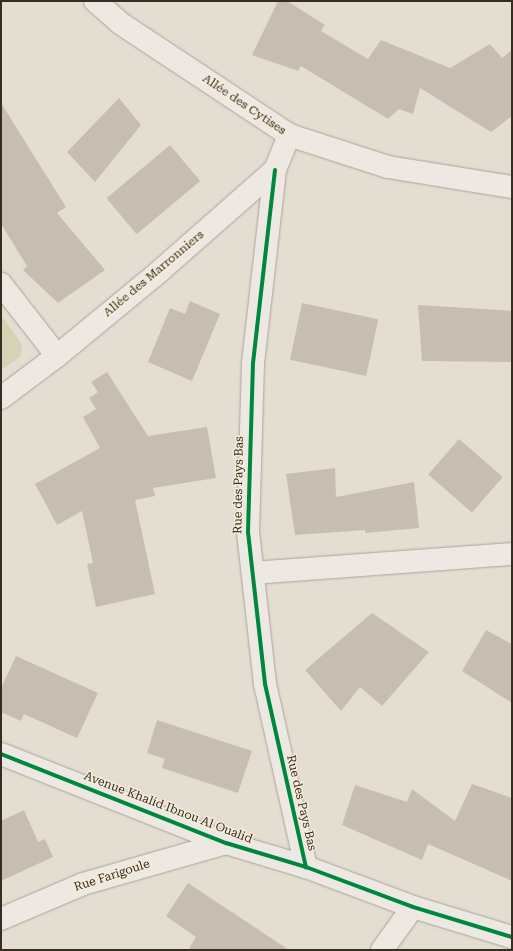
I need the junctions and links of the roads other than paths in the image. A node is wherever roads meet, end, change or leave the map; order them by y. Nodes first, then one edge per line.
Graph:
1 (95, 1) edge
2 (289, 135) junction
3 (275, 170) junction
4 (510, 186) edge
5 (1, 284) edge
6 (57, 356) junction
7 (1, 398) edge
8 (512, 554) edge
9 (253, 573) junction
10 (1, 754) edge
11 (226, 843) junction
12 (306, 867) junction
13 (413, 907) junction
14 (1, 919) edge
15 (512, 937) edge
16 (382, 950) edge

1 - 2 street, Allée des Cytises
2 - 3 street, Allée des Marronniers
2 - 4 street, Allée des Cytises
3 - 6 street, Allée des Marronniers
3 - 9 street, Rue des Pays Bas
5 - 6 street
6 - 7 street, Allée des Marronniers
8 - 9 street
9 - 12 street, Rue des Pays Bas
10 - 11 street, Avenue Khalid Ibnou Al Oualid
11 - 12 street, Avenue Khalid Ibnou Al Oualid
11 - 14 street, Rue Farigoule
12 - 13 street, Avenue Khalid Ibnou Al Oualid
13 - 15 street, Avenue Khalid Ibnou Al Oualid
13 - 16 street

